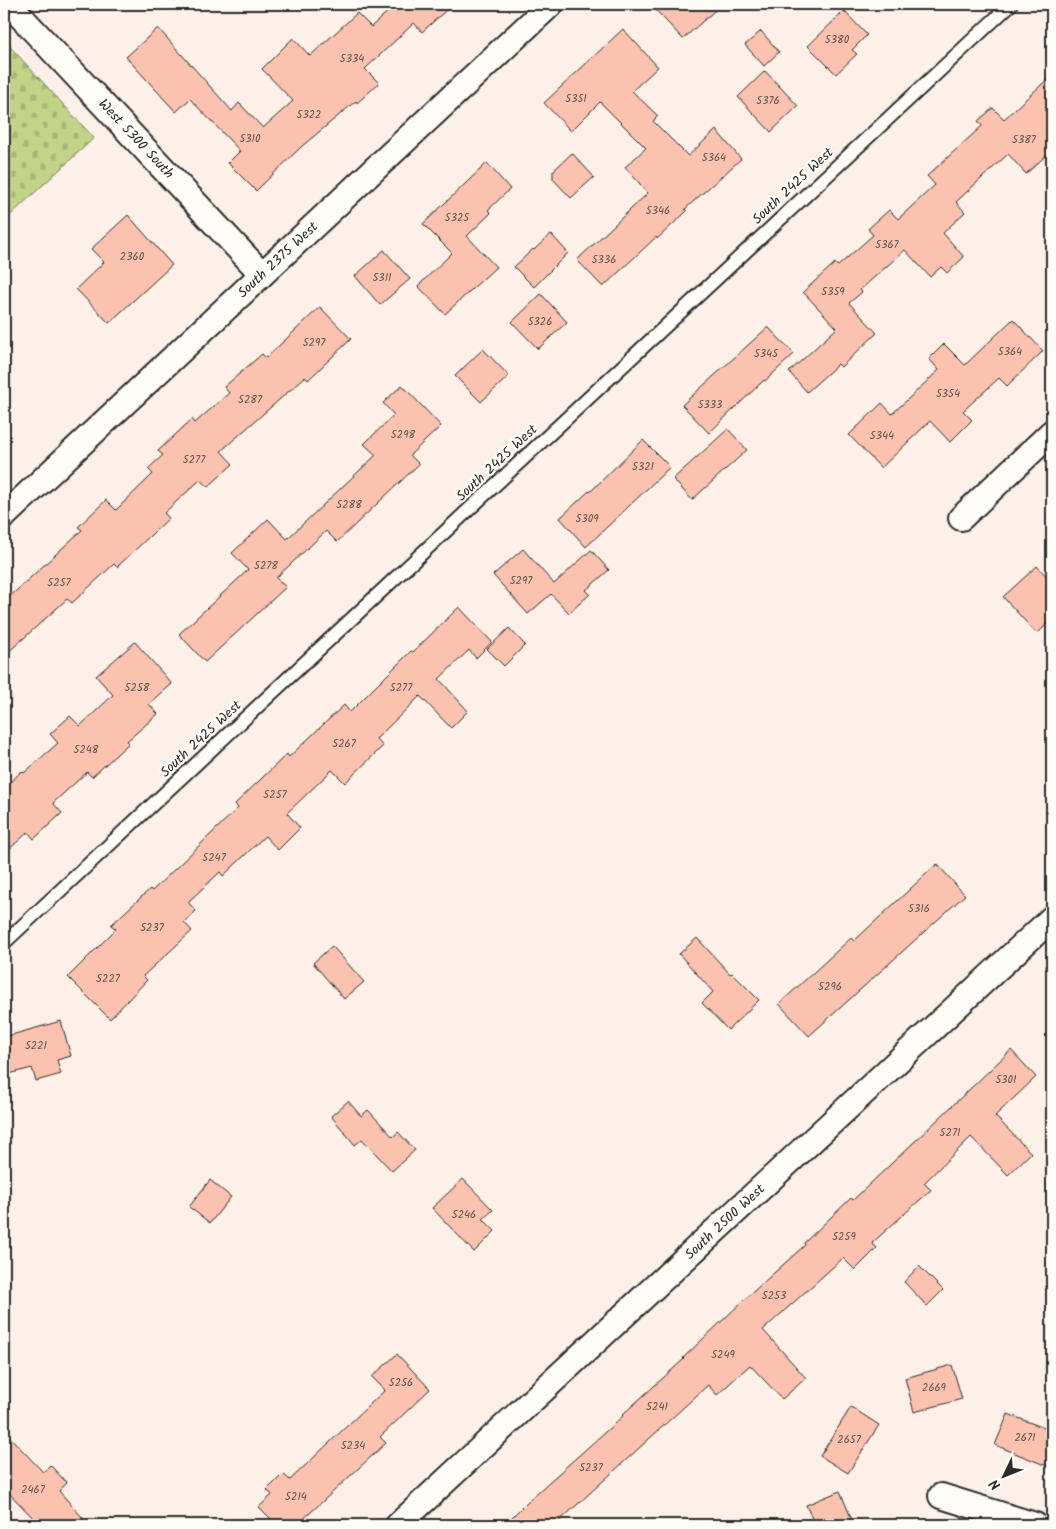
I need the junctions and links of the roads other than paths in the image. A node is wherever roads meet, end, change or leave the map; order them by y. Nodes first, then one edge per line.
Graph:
1 (9, 4) edge
2 (551, 4) edge
3 (1011, 4) edge
4 (262, 274) junction
5 (1052, 432) edge
6 (4, 516) edge
7 (961, 518) dead end
8 (1052, 918) edge
9 (4, 943) edge
10 (941, 1496) dead end
11 (398, 1525) edge
12 (1035, 1525) edge

1 - 4 street, West 5300 South
2 - 4 street, South 2375 West
3 - 9 lane, South 2425 West
4 - 6 street, South 2375 West
5 - 7 street
8 - 11 street, South 2500 West
10 - 12 street

